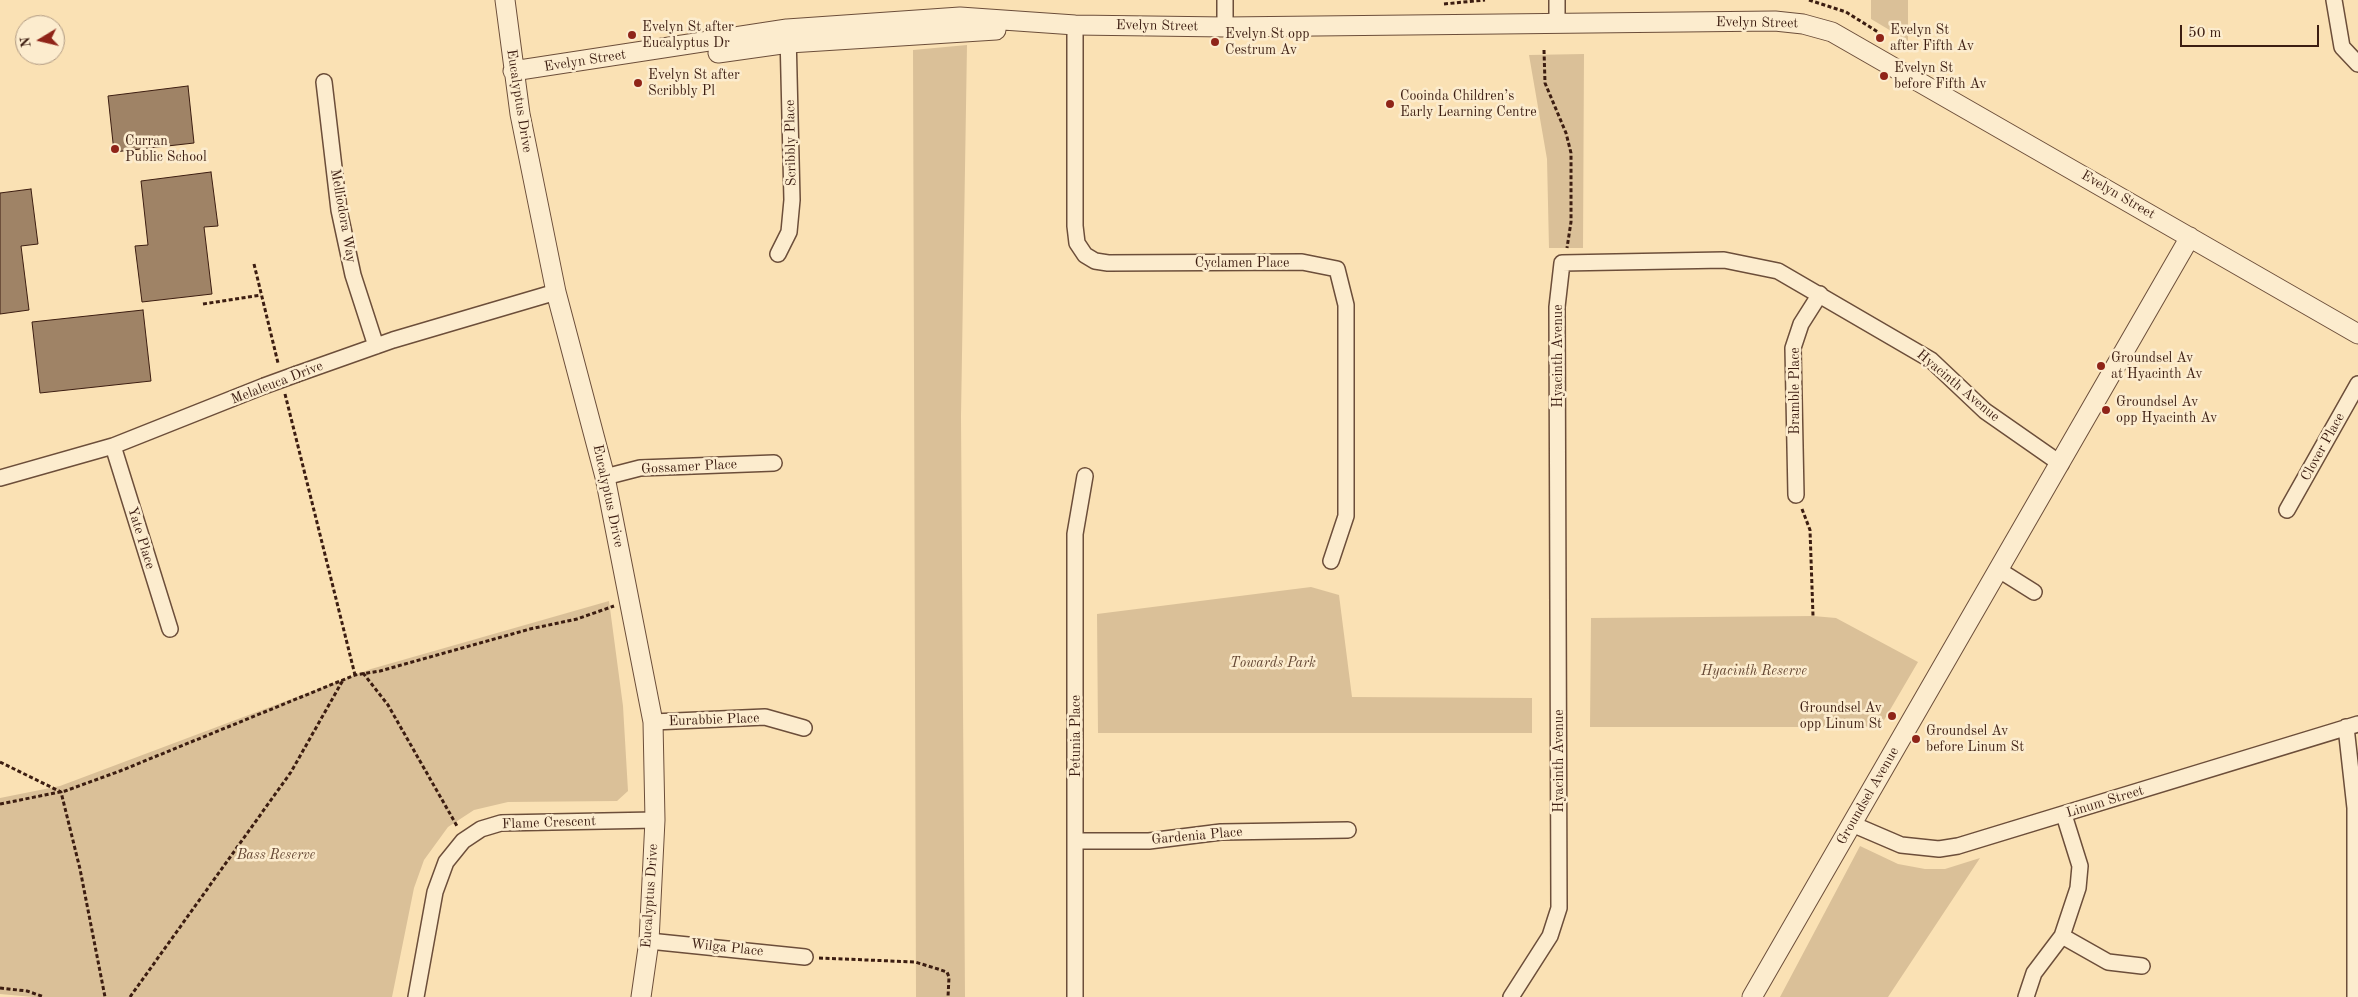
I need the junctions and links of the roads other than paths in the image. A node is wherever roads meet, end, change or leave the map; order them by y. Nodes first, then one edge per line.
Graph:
1 (505, 0) edge
2 (1225, 0) edge
3 (1557, 0) edge
4 (2334, 0) edge
5 (1557, 24) junction
6 (1075, 25) junction
7 (1225, 27) junction
8 (788, 36) junction
9 (2358, 64) edge
10 (514, 77) junction
11 (324, 82) dead end
12 (2190, 236) junction
13 (778, 254) dead end
14 (556, 292) junction
15 (1820, 294) junction
16 (2358, 334) edge
17 (376, 346) junction
18 (2358, 384) edge
19 (112, 446) junction
20 (774, 463) dead end
21 (2060, 464) junction
22 (1085, 476) dead end
23 (605, 477) junction
24 (0, 478) edge
25 (1796, 495) road end
26 (2287, 510) dead end
27 (1331, 561) dead end
28 (1999, 570) junction
29 (2034, 592) dead end
30 (170, 629) dead end
31 (653, 722) junction
32 (2352, 726) edge
33 (804, 728) dead end
34 (2064, 815) junction
35 (655, 820) junction
36 (1852, 824) junction
37 (1348, 830) dead end
38 (1076, 841) junction
39 (2062, 936) junction
40 (649, 941) junction
41 (806, 957) road end
42 (2142, 966) dead end
43 (416, 997) edge
44 (641, 997) edge
45 (1075, 997) edge
46 (1511, 997) edge
47 (1752, 997) edge
48 (2026, 997) edge
49 (2355, 997) edge

1 - 10 street, Eucalyptus Drive
2 - 7 street
3 - 5 street
4 - 9 street
5 - 7 street, Evelyn Street
5 - 12 street, Evelyn Street
6 - 7 street, Evelyn Street
6 - 8 street, Evelyn Street
6 - 27 street, Cyclamen Place
8 - 10 street, Evelyn Street
8 - 13 street, Scribbly Place
10 - 14 street, Eucalyptus Drive
11 - 17 street, Melliodora Way
12 - 16 street, Evelyn Street
12 - 21 street, Groundsel Avenue
14 - 17 street, Melaleuca Drive
14 - 23 street, Eucalyptus Drive
15 - 21 street, Hyacinth Avenue
15 - 25 street, Bramble Place
15 - 46 street, Hyacinth Avenue
17 - 19 street, Melaleuca Drive, bridge
18 - 26 street, Clover Place
19 - 24 street, Melaleuca Drive
19 - 30 street, Yate Place
20 - 23 street, Gossamer Place
21 - 28 street, Groundsel Avenue
22 - 38 street, Petunia Place
23 - 31 street, Eucalyptus Drive
28 - 29 street
28 - 36 street, Groundsel Avenue
31 - 33 street, Eurabbie Place
31 - 35 street, Eucalyptus Drive
32 - 34 street, Linum Street
32 - 49 street
34 - 36 street, Linum Street
34 - 39 street
35 - 40 street, Eucalyptus Drive
35 - 43 street, Flame Crescent
36 - 47 street, Groundsel Avenue
37 - 38 street, Gardenia Place
38 - 45 street, Petunia Place
39 - 42 street
39 - 48 street
40 - 41 street, Wilga Place
40 - 44 street, Eucalyptus Drive

